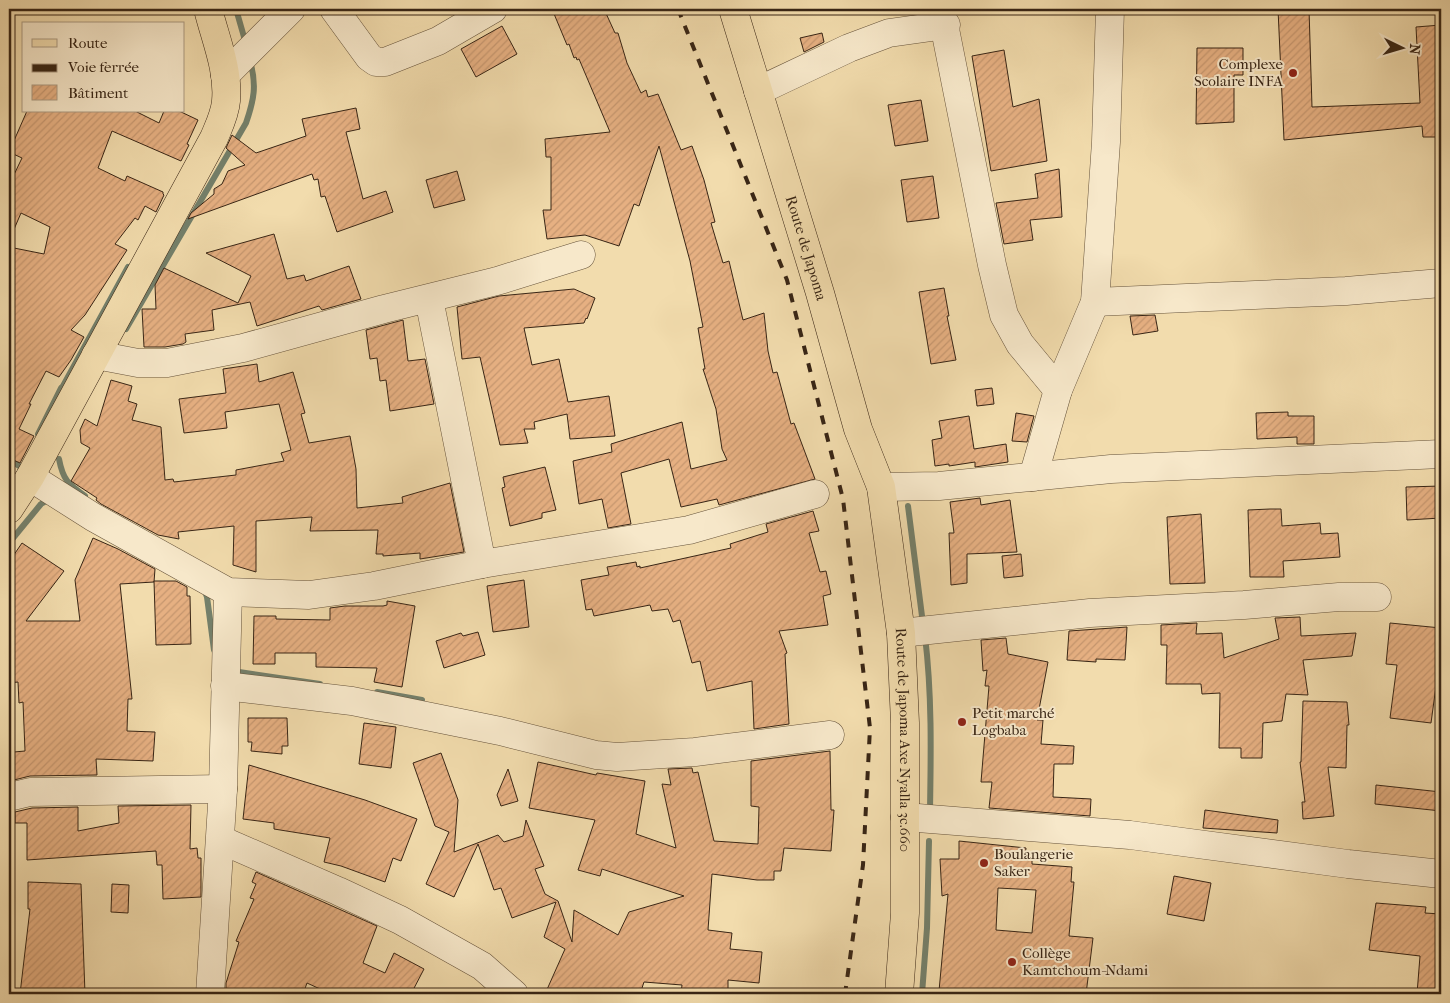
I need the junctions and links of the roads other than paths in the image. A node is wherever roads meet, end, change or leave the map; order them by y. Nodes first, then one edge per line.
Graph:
1 (208, 9) edge
2 (291, 9) edge
3 (334, 9) edge
4 (493, 9) edge
5 (733, 9) edge
6 (1110, 9) edge
7 (943, 17) edge
8 (225, 75) junction
9 (758, 91) junction
10 (582, 254) dead end
11 (1441, 283) edge
12 (429, 299) junction
13 (1094, 302) junction
14 (96, 355) junction
15 (1058, 390) junction
16 (1441, 454) edge
17 (30, 477) junction
18 (1033, 477) junction
19 (881, 487) junction
20 (815, 494) dead end
21 (9, 509) edge
22 (482, 564) junction
23 (228, 592) junction
24 (1377, 597) dead end
25 (900, 632) junction
26 (225, 686) junction
27 (830, 735) dead end
28 (223, 789) junction
29 (9, 796) edge
30 (905, 817) junction
31 (221, 840) junction
32 (1441, 874) edge
33 (210, 994) edge
34 (514, 994) edge
35 (898, 994) edge

1 - 8 main road
2 - 8 street
3 - 4 street
5 - 9 main road, Route de Japoma
6 - 13 street
7 - 9 street
7 - 15 street
8 - 14 main road
9 - 19 main road, Route de Japoma
10 - 12 street
11 - 13 street
12 - 14 street
12 - 22 street
13 - 15 street
14 - 17 main road
15 - 18 street
16 - 18 street
17 - 21 main road
17 - 23 street
18 - 19 street
19 - 25 main road, Route de Japoma Axe Nyalla 3c.660
20 - 22 street
22 - 23 street
23 - 26 street
24 - 25 street
25 - 30 main road, Route de Japoma Axe Nyalla 3c.660
26 - 27 street
26 - 28 street
28 - 29 street
28 - 31 street
30 - 32 street
30 - 35 main road, Route de Japoma Axe Nyalla 3c.660
31 - 33 street
31 - 34 street

